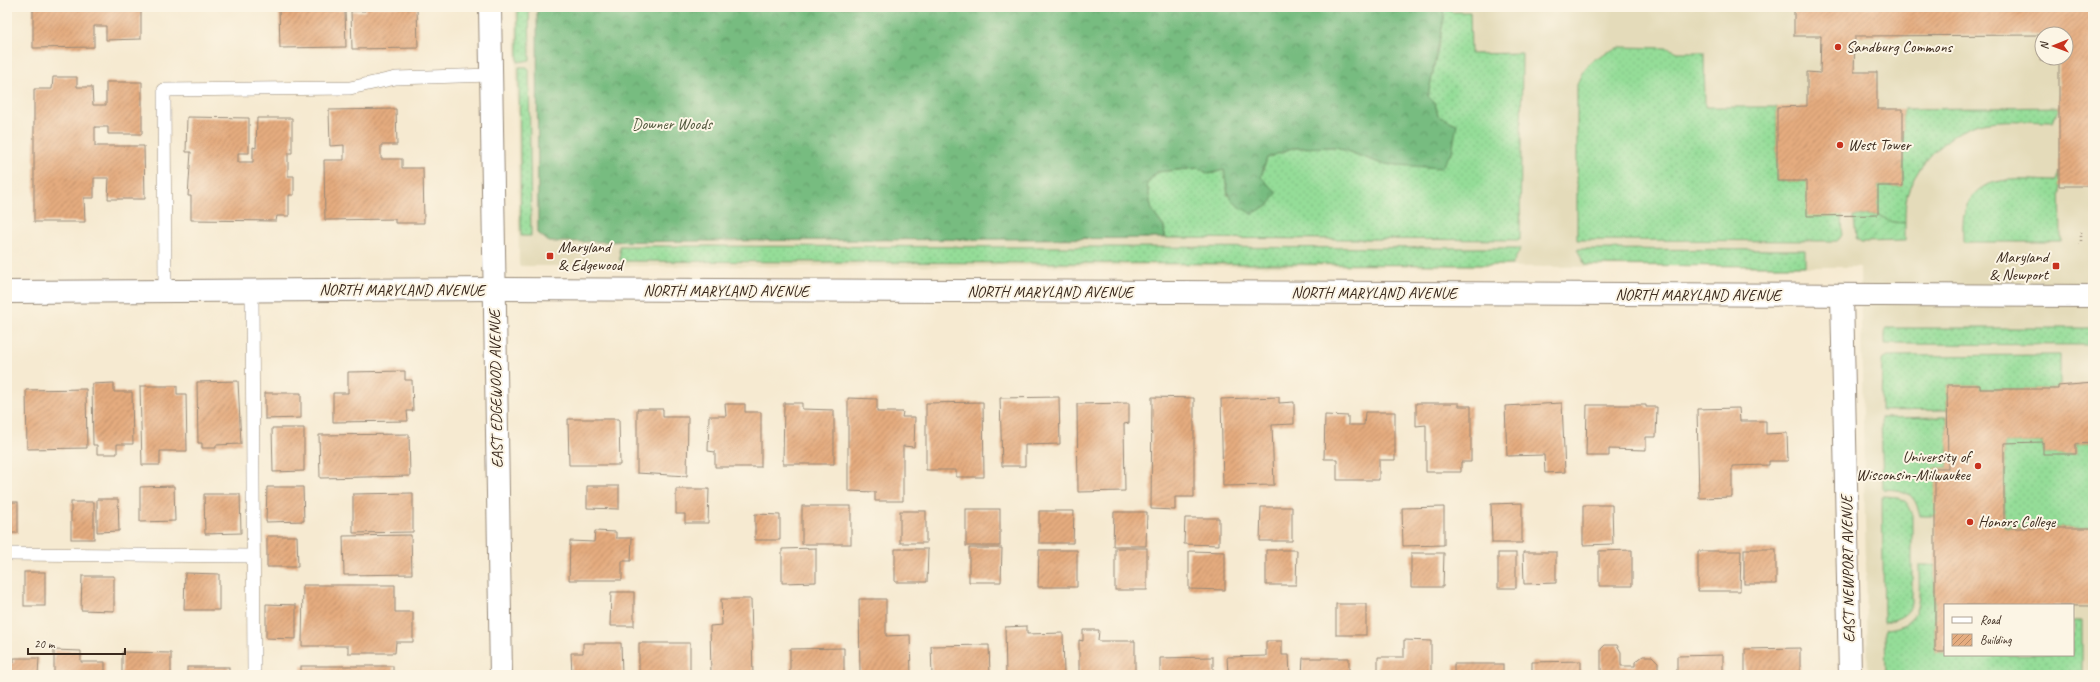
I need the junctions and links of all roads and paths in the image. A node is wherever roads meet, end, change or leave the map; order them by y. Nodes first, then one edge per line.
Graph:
1 (490, 7) edge
2 (491, 75) junction
3 (2081, 232) dead end
4 (2082, 248) dead end
5 (494, 289) junction
6 (252, 290) junction
7 (165, 291) junction
8 (7, 292) edge
9 (1842, 295) junction
10 (2093, 296) edge
11 (7, 554) edge
12 (252, 556) junction
13 (254, 675) edge
14 (501, 675) edge
15 (1850, 675) edge

1 - 2 street, EAST EDGEWOOD AVENUE
2 - 5 street, EAST EDGEWOOD AVENUE
2 - 7 lane
3 - 4 path
5 - 6 street, NORTH MARYLAND AVENUE
5 - 9 street, NORTH MARYLAND AVENUE
5 - 14 street, EAST EDGEWOOD AVENUE
6 - 7 street, NORTH MARYLAND AVENUE
6 - 12 lane
7 - 8 street, NORTH MARYLAND AVENUE
9 - 10 street, NORTH MARYLAND AVENUE
9 - 15 street, EAST NEWPORT AVENUE
11 - 12 lane
12 - 13 lane

